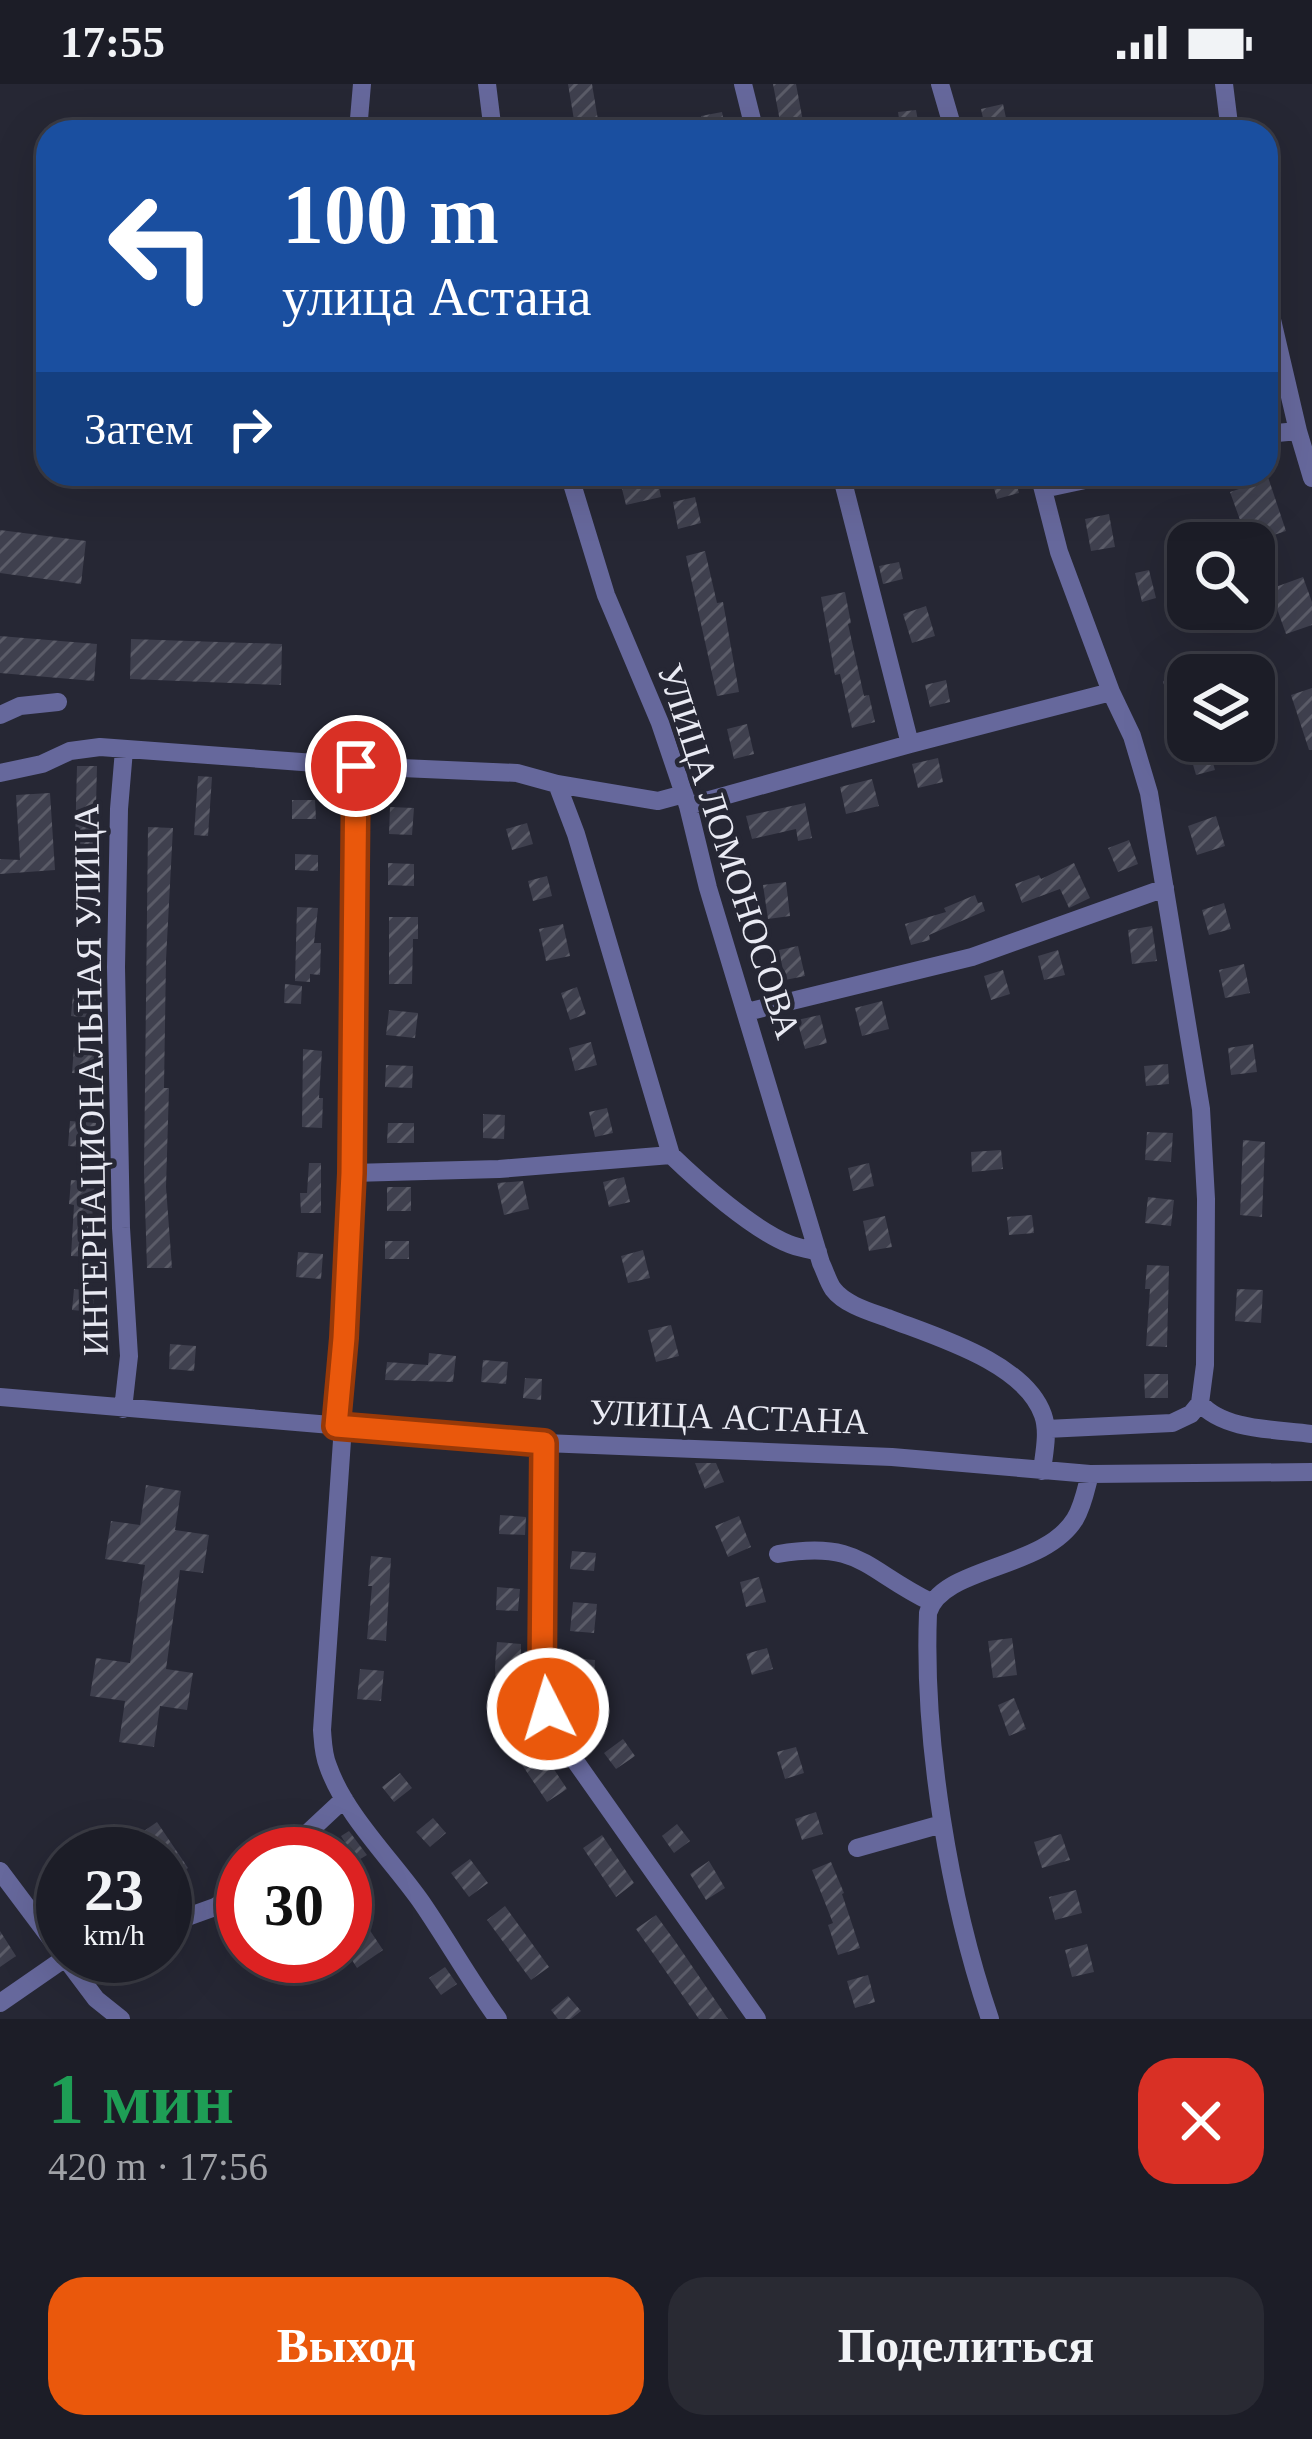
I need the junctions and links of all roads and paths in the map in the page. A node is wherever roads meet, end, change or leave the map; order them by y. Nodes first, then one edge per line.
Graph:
1 (362, 84) edge
2 (487, 84) edge
3 (743, 84) edge
4 (940, 84) edge
5 (1224, 84) edge
6 (359, 119) dead end
7 (492, 120) edge
8 (752, 120) edge
9 (950, 120) edge
10 (1228, 120) edge
11 (1278, 345) edge
12 (1298, 431) junction
13 (1278, 433) edge
14 (1312, 478) edge
15 (573, 486) edge
16 (844, 486) edge
17 (1042, 486) edge
18 (1111, 692) junction
19 (58, 702) dead end
20 (0, 716) edge
21 (910, 743) junction
22 (124, 750) junction
23 (356, 766) junction
24 (0, 773) edge
25 (557, 784) junction
26 (686, 800) junction
27 (1165, 888) junction
28 (747, 1012) junction
29 (671, 1155) junction
30 (352, 1173) junction
31 (818, 1252) junction
32 (0, 1397) edge
33 (1200, 1402) junction
34 (123, 1409) junction
35 (339, 1426) junction
36 (1046, 1430) junction
37 (1312, 1434) edge
38 (544, 1443) junction
39 (1042, 1471) junction
40 (1312, 1472) edge
41 (1090, 1474) junction
42 (778, 1554) dead end
43 (931, 1602) junction
44 (344, 1799) junction
45 (943, 1824) junction
46 (314, 1827) edge
47 (857, 1848) dead end
48 (0, 1871) edge
49 (36, 1918) edge
50 (36, 1979) edge
51 (85, 1983) edge
52 (0, 2003) edge
53 (121, 2019) edge
54 (498, 2019) edge
55 (757, 2019) edge
56 (990, 2019) edge

1 - 6 street
2 - 7 street
3 - 8 street
4 - 9 street
5 - 10 street
11 - 12 street
12 - 13 street
12 - 14 street
15 - 26 street, УЛИЦА ЛОМОНОСОВА
16 - 21 street
17 - 18 street
18 - 21 street
18 - 27 street
19 - 20 street
21 - 26 street
22 - 23 street
22 - 24 street
22 - 34 street, ИНТЕРНАЦИОНАЛЬНАЯ УЛИЦА
23 - 25 street
23 - 30 street
25 - 26 street
25 - 29 street
26 - 28 street, УЛИЦА ЛОМОНОСОВА
27 - 28 street
27 - 33 street
28 - 31 street, УЛИЦА ЛОМОНОСОВА
29 - 30 street
29 - 31 street
30 - 35 street
31 - 36 street, УЛИЦА ЛОМОНОСОВА
32 - 34 street, УЛИЦА АСТАНА
33 - 36 street
33 - 37 street
34 - 35 street, УЛИЦА АСТАНА
35 - 38 street, УЛИЦА АСТАНА
35 - 44 street
36 - 39 street
38 - 39 street, УЛИЦА АСТАНА
38 - 55 street
39 - 41 street, УЛИЦА АСТАНА
40 - 41 street, УЛИЦА АСТАНА
41 - 43 street
42 - 43 street
43 - 45 street
44 - 46 street
44 - 54 street
45 - 47 street
45 - 56 street
48 - 49 street
50 - 52 street
51 - 53 street

